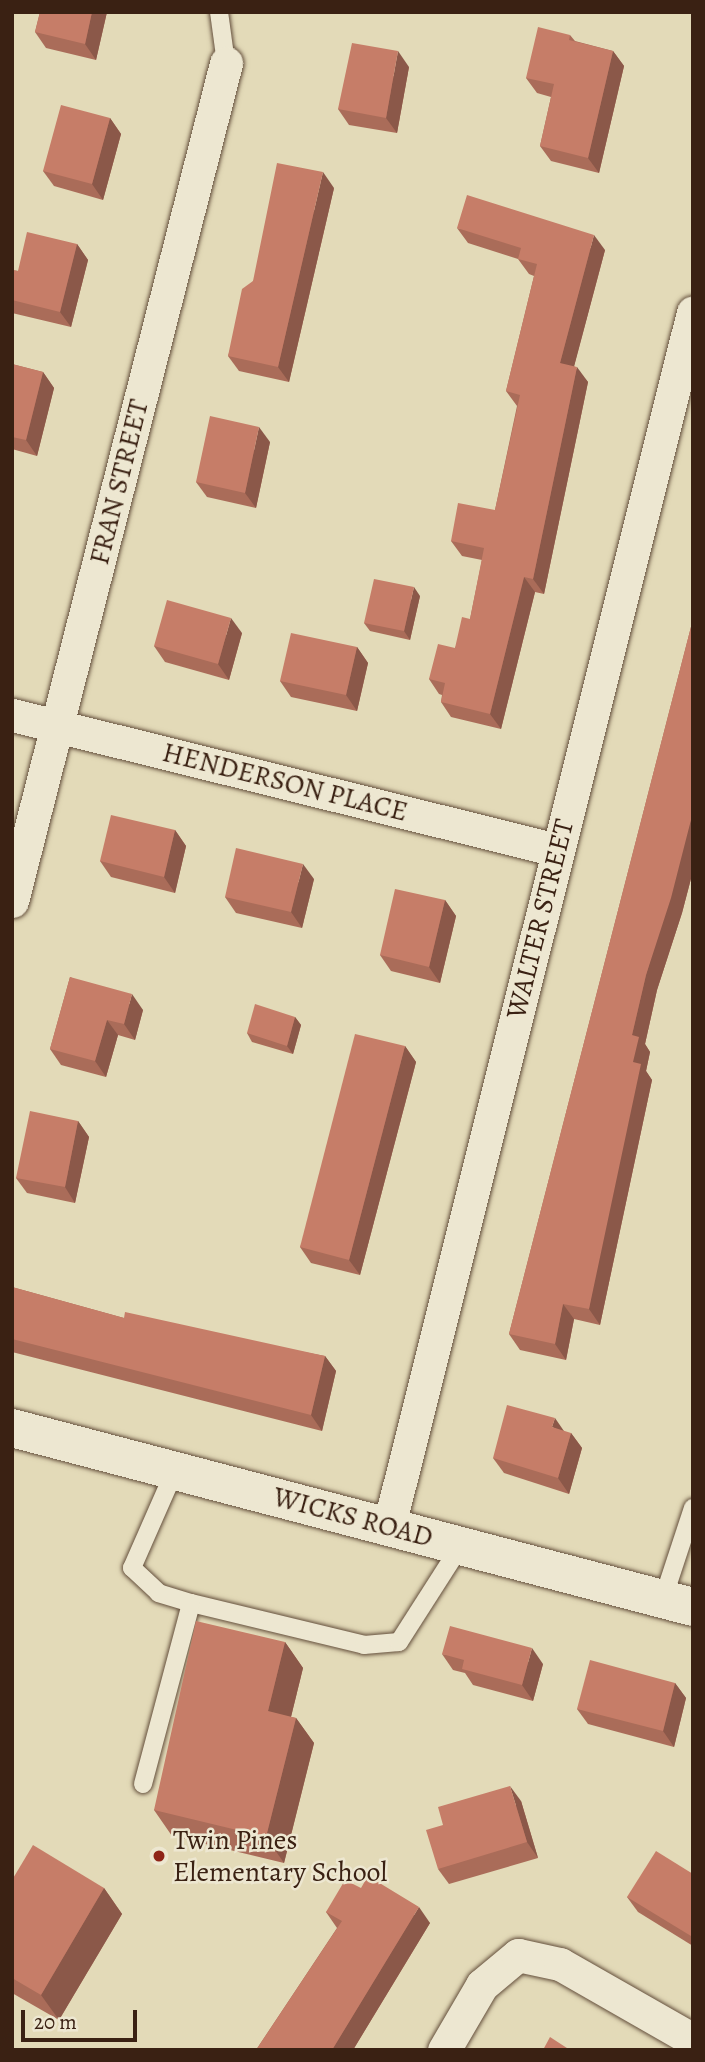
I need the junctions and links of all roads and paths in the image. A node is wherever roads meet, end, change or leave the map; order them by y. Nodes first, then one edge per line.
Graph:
1 (219, 12) edge
2 (226, 63) joint
3 (693, 312) edge
4 (12, 715) edge
5 (57, 726) junction
6 (557, 850) junction
7 (12, 901) edge
8 (12, 1428) edge
9 (175, 1470) junction
10 (693, 1508) edge
11 (389, 1526) junction
12 (461, 1545) junction
13 (191, 1603) junction
14 (678, 1603) edge
15 (143, 1784) dead end
16 (693, 2040) edge
17 (444, 2050) edge

1 - 2 lane
2 - 5 street, FRAN STREET
3 - 6 street, WALTER STREET
4 - 5 street, HENDERSON PLACE
5 - 6 street, HENDERSON PLACE
5 - 7 street, FRAN STREET
6 - 11 street, WALTER STREET
8 - 9 main road, WICKS ROAD
9 - 11 main road, WICKS ROAD
9 - 13 lane
10 - 14 lane
11 - 12 main road, WICKS ROAD
12 - 13 lane
12 - 14 main road, WICKS ROAD
13 - 15 lane
16 - 17 street

